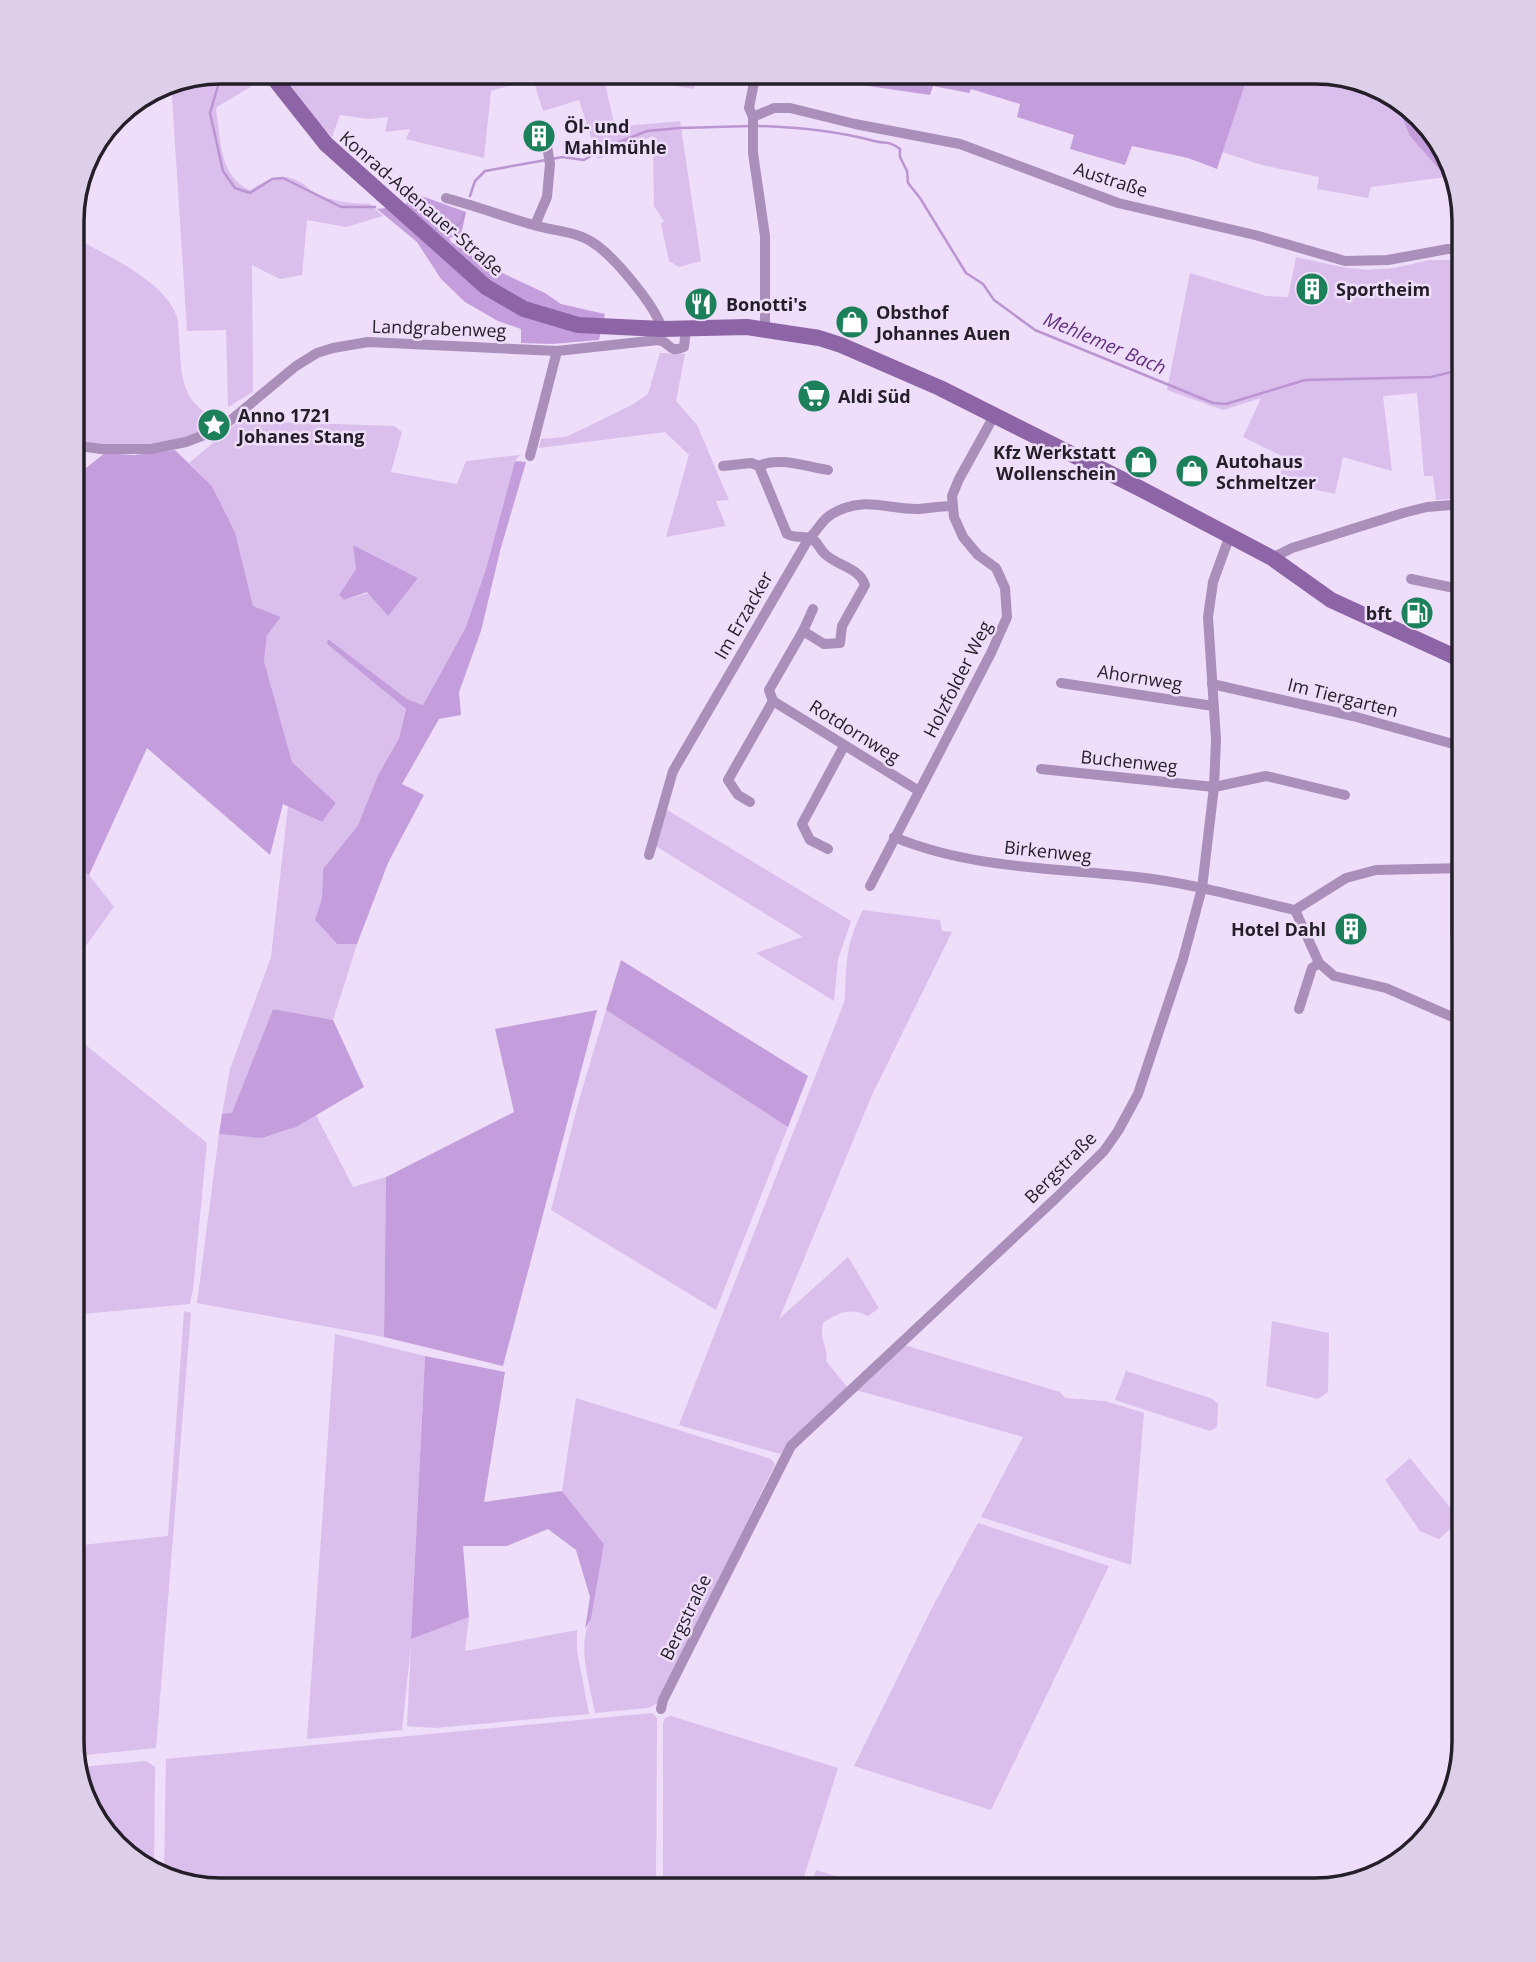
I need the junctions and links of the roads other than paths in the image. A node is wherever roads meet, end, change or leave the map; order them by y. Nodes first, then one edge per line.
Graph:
1 (278, 84) edge
2 (754, 84) edge
3 (753, 119) junction
4 (549, 155) dead end
5 (446, 198) dead end
6 (535, 225) junction
7 (1452, 249) edge
8 (686, 328) junction
9 (662, 329) junction
10 (765, 329) junction
11 (557, 351) junction
12 (994, 416) junction
13 (84, 447) edge
14 (530, 456) dead end
15 (723, 466) dead end
16 (759, 467) junction
17 (828, 470) dead end
18 (952, 506) junction
19 (1452, 506) edge
20 (1230, 535) junction
21 (809, 538) junction
22 (1272, 558) junction
23 (1411, 579) dead end
24 (1452, 588) edge
25 (813, 609) dead end
26 (803, 631) junction
27 (1452, 655) edge
28 (1061, 683) dead end
29 (1212, 684) junction
30 (773, 701) junction
31 (1213, 706) junction
32 (1452, 744) edge
33 (844, 746) junction
34 (1041, 769) dead end
35 (1214, 787) junction
36 (919, 791) junction
37 (1345, 795) dead end
38 (750, 802) dead end
39 (894, 837) junction
40 (828, 849) dead end
41 (649, 855) dead end
42 (1452, 868) edge
43 (870, 886) dead end
44 (1202, 888) junction
45 (1295, 910) junction
46 (1319, 963) junction
47 (1299, 1009) dead end
48 (1452, 1017) edge
49 (660, 1709) dead end

1 - 9 main road, Konrad-Adenauer-Straße
2 - 3 street
3 - 7 street, Austraße
3 - 10 street
4 - 6 street
5 - 6 street, Konrad-Adenauer-Straße
6 - 9 street, Konrad-Adenauer-Straße
8 - 9 main road, Konrad-Adenauer-Straße
8 - 10 main road, Konrad-Adenauer-Straße
8 - 11 street, Landgrabenweg
10 - 12 main road, Konrad-Adenauer-Straße
11 - 13 street, Landgrabenweg
11 - 14 street
12 - 18 street
12 - 20 main road, Konrad-Adenauer-Straße
15 - 16 street
16 - 17 street
16 - 21 street
18 - 21 street, Im Erzacker
18 - 36 street, Holzfolder Weg
19 - 22 street
20 - 22 main road, Konrad-Adenauer-Straße
20 - 29 street, Bergstraße
21 - 26 street
21 - 41 street, Im Erzacker
22 - 27 main road, Konrad-Adenauer-Straße
23 - 24 street
25 - 26 street
26 - 30 street
28 - 31 street, Ahornweg
29 - 31 street, Bergstraße
29 - 32 street, Im Tiergarten
30 - 33 street, Rotdornweg
30 - 38 street
31 - 35 street, Bergstraße
33 - 36 street, Rotdornweg
33 - 40 street
34 - 35 street, Buchenweg
35 - 37 street, Buchenweg
35 - 44 street, Bergstraße
36 - 39 street, Holzfolder Weg
39 - 43 street, Holzfolder Weg
39 - 44 street, Birkenweg
42 - 45 street
44 - 45 street, Birkenweg
44 - 49 street, Bergstraße
45 - 46 street
46 - 47 street
46 - 48 street

